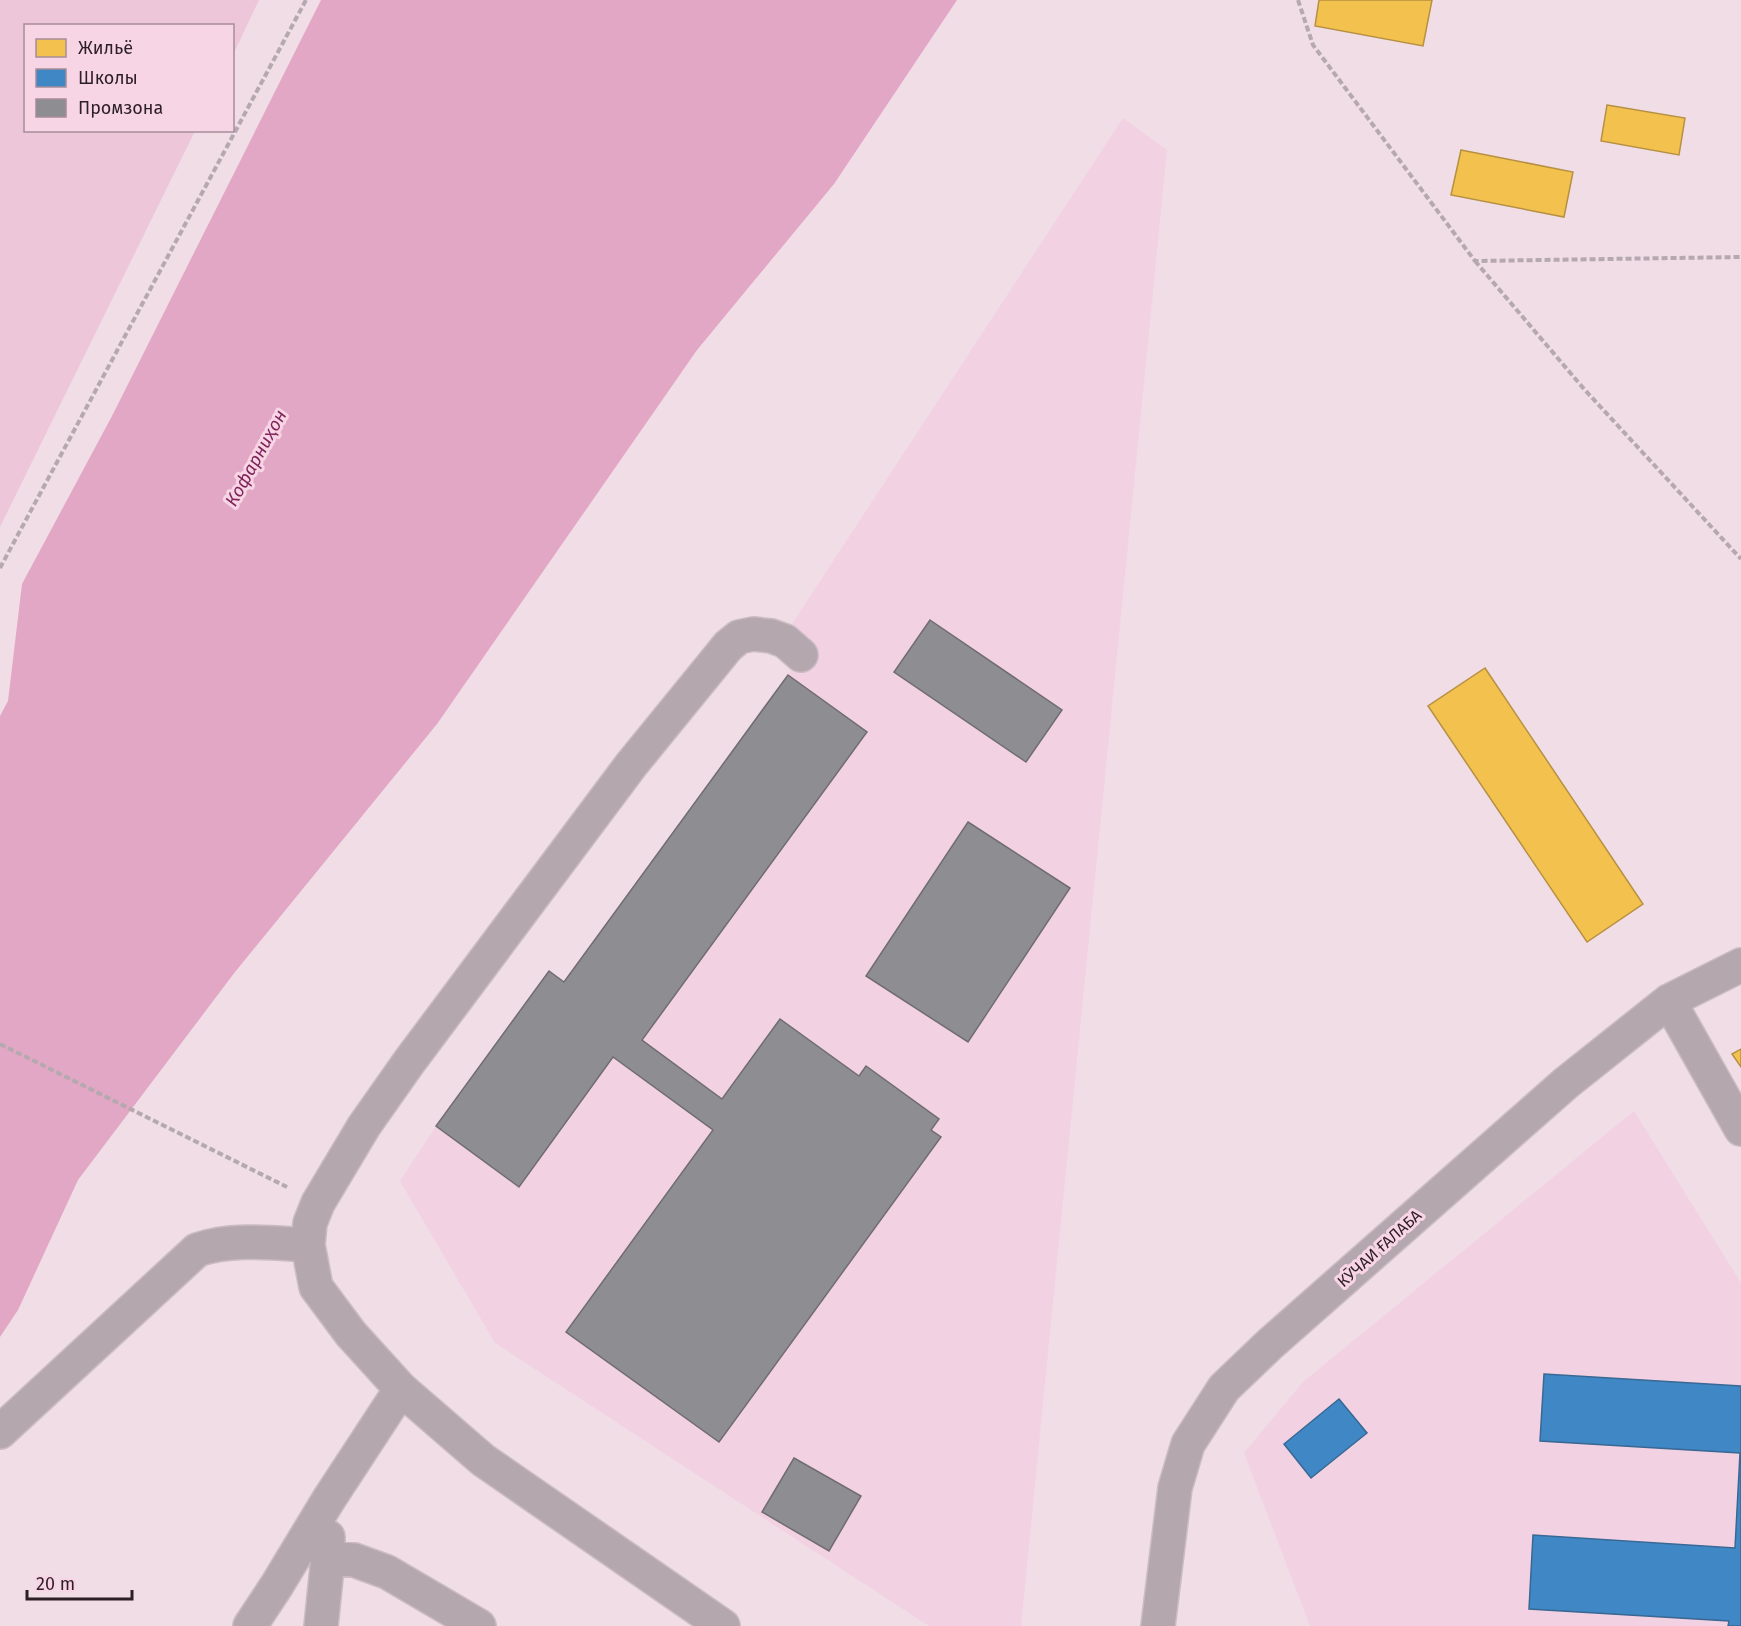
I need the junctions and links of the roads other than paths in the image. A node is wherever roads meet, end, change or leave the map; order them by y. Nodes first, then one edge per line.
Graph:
1 (801, 655) dead end
2 (1741, 965) edge
3 (1669, 1001) junction
4 (1741, 1129) edge
5 (309, 1245) junction
6 (401, 1389) junction
7 (0, 1432) edge
8 (329, 1499) junction
9 (328, 1558) junction
10 (250, 1626) edge
11 (321, 1626) edge
12 (478, 1626) edge
13 (723, 1626) edge
14 (1158, 1626) edge

1 - 5 street
2 - 3 street, КӮЧАИ ҒАЛАБА
3 - 4 street
3 - 14 street, КӮЧАИ ҒАЛАБА
5 - 6 street
5 - 7 street
6 - 8 street
6 - 13 street
8 - 9 street
8 - 10 street
9 - 11 street
9 - 12 street

